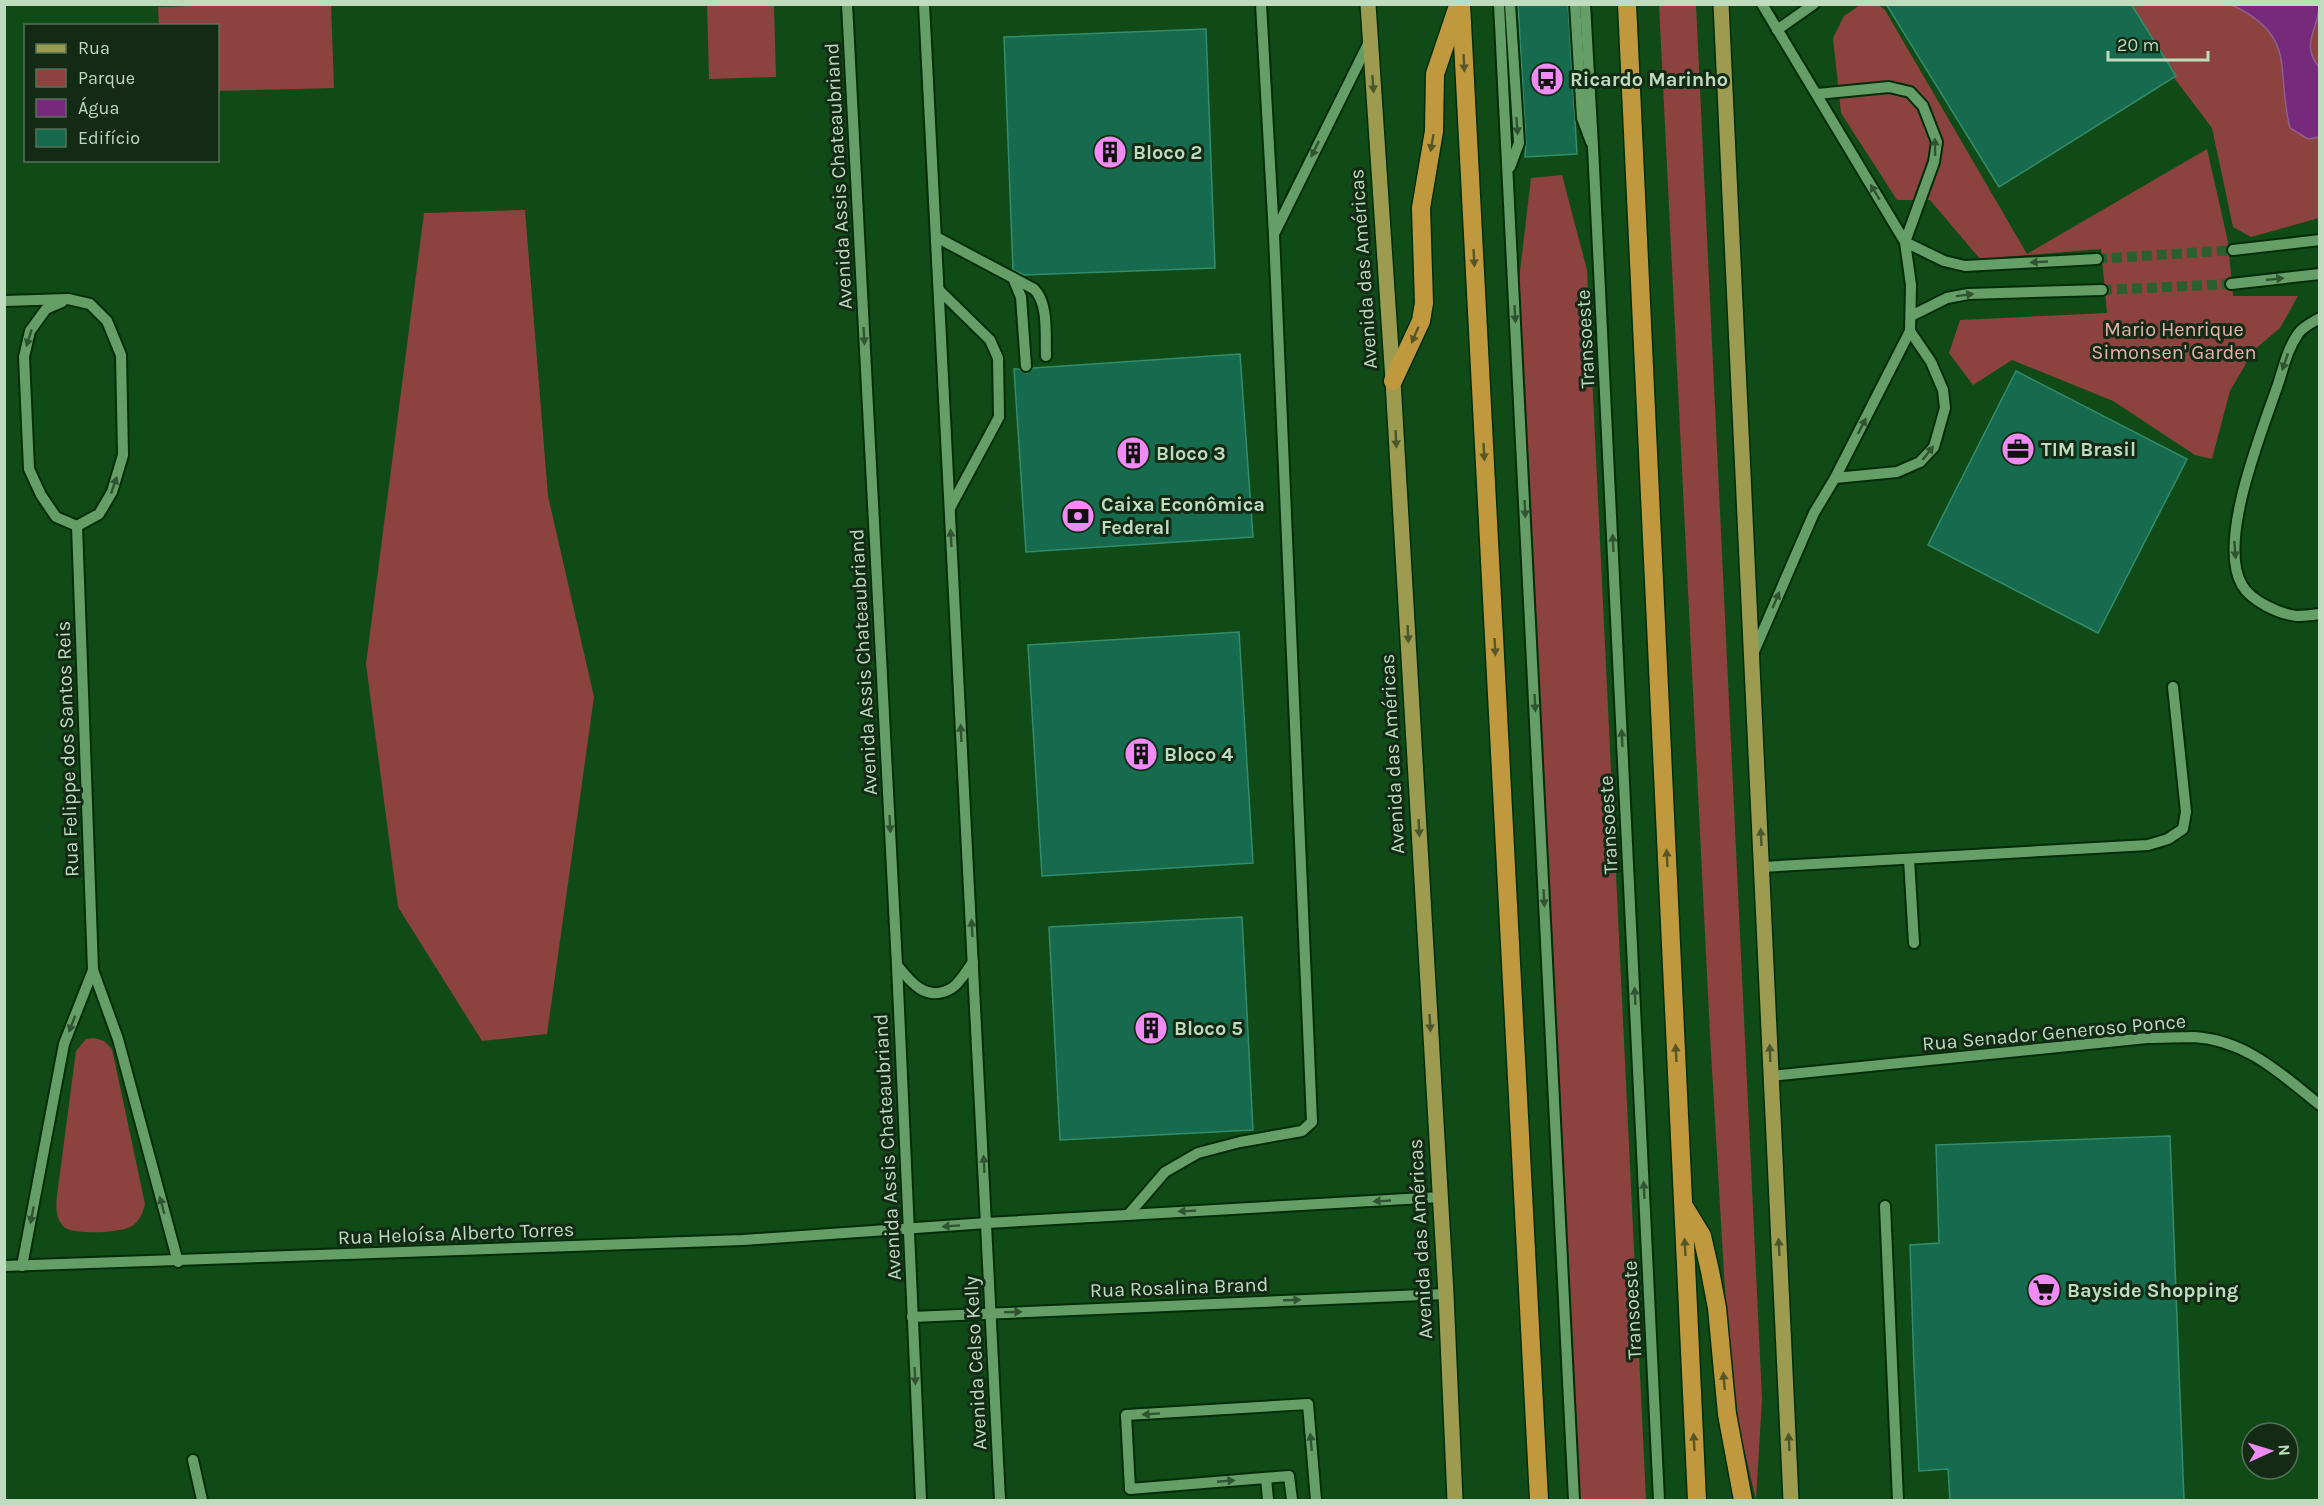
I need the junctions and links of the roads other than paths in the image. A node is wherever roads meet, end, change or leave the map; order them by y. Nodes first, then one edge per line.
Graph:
1 (847, 4) edge
2 (924, 4) edge
3 (1261, 4) edge
4 (1368, 4) edge
5 (1460, 4) edge
6 (1498, 4) edge
7 (1510, 4) edge
8 (1575, 4) edge
9 (1585, 4) edge
10 (1627, 4) edge
11 (1721, 4) edge
12 (1762, 4) edge
13 (1814, 4) edge
14 (1777, 30) junction
15 (1370, 40) junction
16 (1816, 94) junction
17 (1593, 147) junction
18 (1508, 171) junction
19 (1274, 235) junction
20 (936, 237) junction
21 (2319, 240) edge
22 (1905, 242) junction
23 (2233, 250) tunnel mouth
24 (2097, 259) tunnel mouth
25 (2319, 274) edge
26 (1013, 278) junction
27 (2231, 284) tunnel mouth
28 (939, 290) junction
29 (2102, 290) tunnel mouth
30 (68, 299) junction
31 (4, 301) edge
32 (1911, 316) junction
33 (2319, 318) edge
34 (1910, 331) junction
35 (1046, 356) dead end
36 (1026, 366) dead end
37 (1393, 381) junction
38 (1834, 478) junction
39 (950, 508) junction
40 (77, 526) junction
41 (2319, 614) edge
42 (1753, 654) junction
43 (2173, 687) dead end
44 (1909, 859) junction
45 (1762, 867) junction
46 (1914, 943) dead end
47 (973, 962) junction
48 (897, 965) junction
49 (93, 970) junction
50 (1771, 1076) junction
51 (2319, 1105) edge
52 (1441, 1197) junction
53 (1683, 1204) junction
54 (1885, 1206) dead end
55 (1128, 1215) junction
56 (987, 1223) junction
57 (909, 1229) junction
58 (178, 1262) junction
59 (4, 1266) edge
60 (22, 1266) junction
61 (1446, 1294) junction
62 (991, 1313) junction
63 (912, 1317) junction
64 (192, 1460) dead end
65 (1266, 1478) junction
66 (1131, 1495) edge
67 (202, 1500) edge
68 (921, 1500) edge
69 (1000, 1500) edge
70 (1268, 1500) edge
71 (1292, 1500) edge
72 (1316, 1500) edge
73 (1455, 1500) edge
74 (1539, 1500) edge
75 (1574, 1500) edge
76 (1659, 1500) edge
77 (1697, 1500) edge
78 (1743, 1500) edge
79 (1791, 1500) edge
80 (1898, 1500) edge

1 -> 48 street, Avenida Assis Chateaubriand
2 - 20 street
3 - 19 street
4 - 15 main road, Avenida das Américas
5 -> 37 highway
5 -> 74 highway
6 - 18 street
7 -> 18 street
8 - 17 street, Transoeste
9 - 17 street, Transoeste
53 -> 10 highway
11 - 42 main road
12 - 14 street
13 - 14 street
14 - 16 street
15 -> 19 street
15 -> 37 main road, Avenida das Américas
22 -> 16 street
22 -> 16 street
76 -> 17 street, Transoeste
18 -> 75 street
19 - 55 street
20 - 26 street
20 - 28 street
21 - 23 street
24 -> 22 street
22 - 32 street
27 -> 25 street
26 - 35 street
26 - 36 street
28 - 39 street
28 - 39 street
32 -> 29 street
30 - 31 street
30 -> 40 street
40 -> 30 street
32 - 34 street
33 -> 41 street
38 -> 34 street
38 -> 34 street
37 -> 52 main road, Avenida das Américas
42 -> 38 street
47 -> 39 street
40 - 49 street, Rua Felippe dos Santos Reis
45 -> 42 main road
43 - 44 street
44 - 45 street
44 - 46 street
50 -> 45 main road
47 - 48 street
56 -> 47 street
48 - 57 street, Avenida Assis Chateaubriand
58 -> 49 street, Rua Felippe dos Santos Reis
49 -> 60 street, Rua Felippe dos Santos Reis
50 - 51 street, Rua Senador Generoso Ponce
79 -> 50 main road
52 -> 55 street
52 - 61 main road, Avenida das Américas
77 -> 53 highway
78 -> 53 highway
54 - 80 street
55 - 56 street
56 -> 57 street
56 - 62 street, Avenida Celso Kelly
57 - 58 street, Rua Heloísa Alberto Torres
57 - 63 street, Avenida Assis Chateaubriand
58 - 60 street, Rua Heloísa Alberto Torres
59 - 60 street, Rua Heloísa Alberto Torres
62 -> 61 street, Rua Rosalina Brand
61 - 73 main road, Avenida das Américas
62 - 63 street, Rua Rosalina Brand
62 - 69 street, Avenida Celso Kelly
63 -> 68 street
64 - 67 street
66 -> 65 street
65 - 70 street
65 - 71 street
72 -> 66 street

